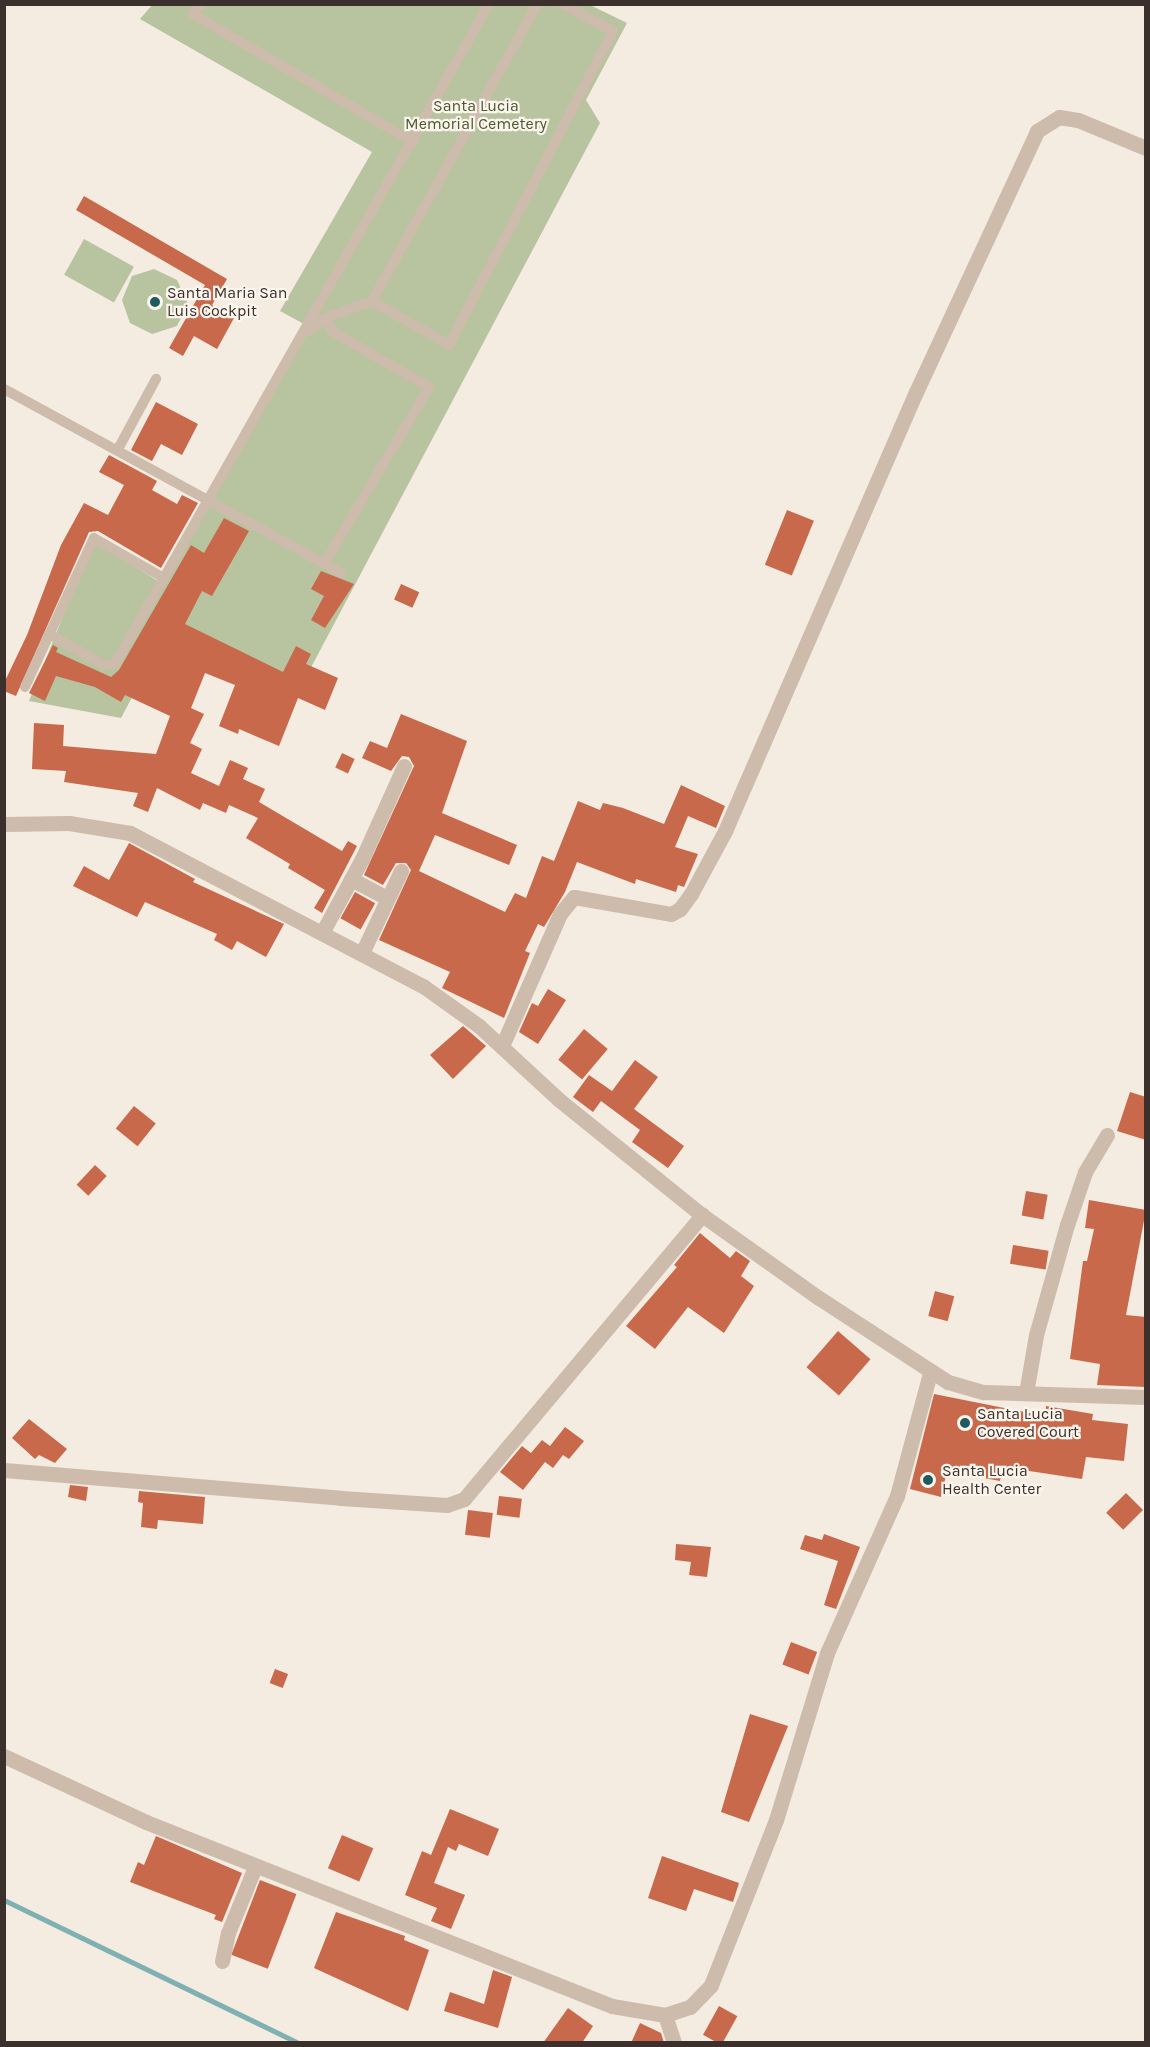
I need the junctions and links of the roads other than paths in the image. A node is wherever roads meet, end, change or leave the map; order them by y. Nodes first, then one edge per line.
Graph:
1 (201, 4) edge
2 (489, 4) edge
3 (537, 4) edge
4 (562, 4) edge
5 (413, 142) junction
6 (1146, 148) edge
7 (372, 301) junction
8 (325, 318) junction
9 (304, 333) junction
10 (156, 379) dead end
11 (4, 389) edge
12 (118, 449) junction
13 (207, 497) junction
14 (324, 564) junction
15 (341, 573) dead end
16 (162, 577) junction
17 (49, 634) junction
18 (25, 687) dead end
19 (404, 766) dead end
20 (4, 824) edge
21 (401, 871) dead end
22 (351, 879) junction
23 (387, 898) junction
24 (323, 931) junction
25 (362, 953) junction
26 (502, 1046) junction
27 (1107, 1135) dead end
28 (702, 1215) junction
29 (930, 1373) junction
30 (1026, 1393) junction
31 (1146, 1396) edge
32 (4, 1470) edge
33 (4, 1756) edge
34 (255, 1867) junction
35 (222, 1961) dead end
36 (665, 2014) junction
37 (674, 2043) edge

1 - 5 lane
2 - 5 lane
3 - 7 lane
4 - 7 lane
5 - 9 lane
6 - 26 street
7 - 8 lane
8 - 9 lane
8 - 14 lane
9 - 13 lane
10 - 12 lane
11 - 12 lane
12 - 13 lane
13 - 14 lane
13 - 16 lane
14 - 15 lane
16 - 17 lane
16 - 17 lane
17 - 18 lane
19 - 22 street
20 - 24 street
21 - 23 street
22 - 23 street
22 - 24 street
23 - 25 street
24 - 25 street
25 - 26 street
26 - 28 street
27 - 30 street
28 - 29 street
28 - 32 street
29 - 30 street
29 - 36 street
30 - 31 street
33 - 34 street
34 - 35 street
34 - 36 street
36 - 37 street

